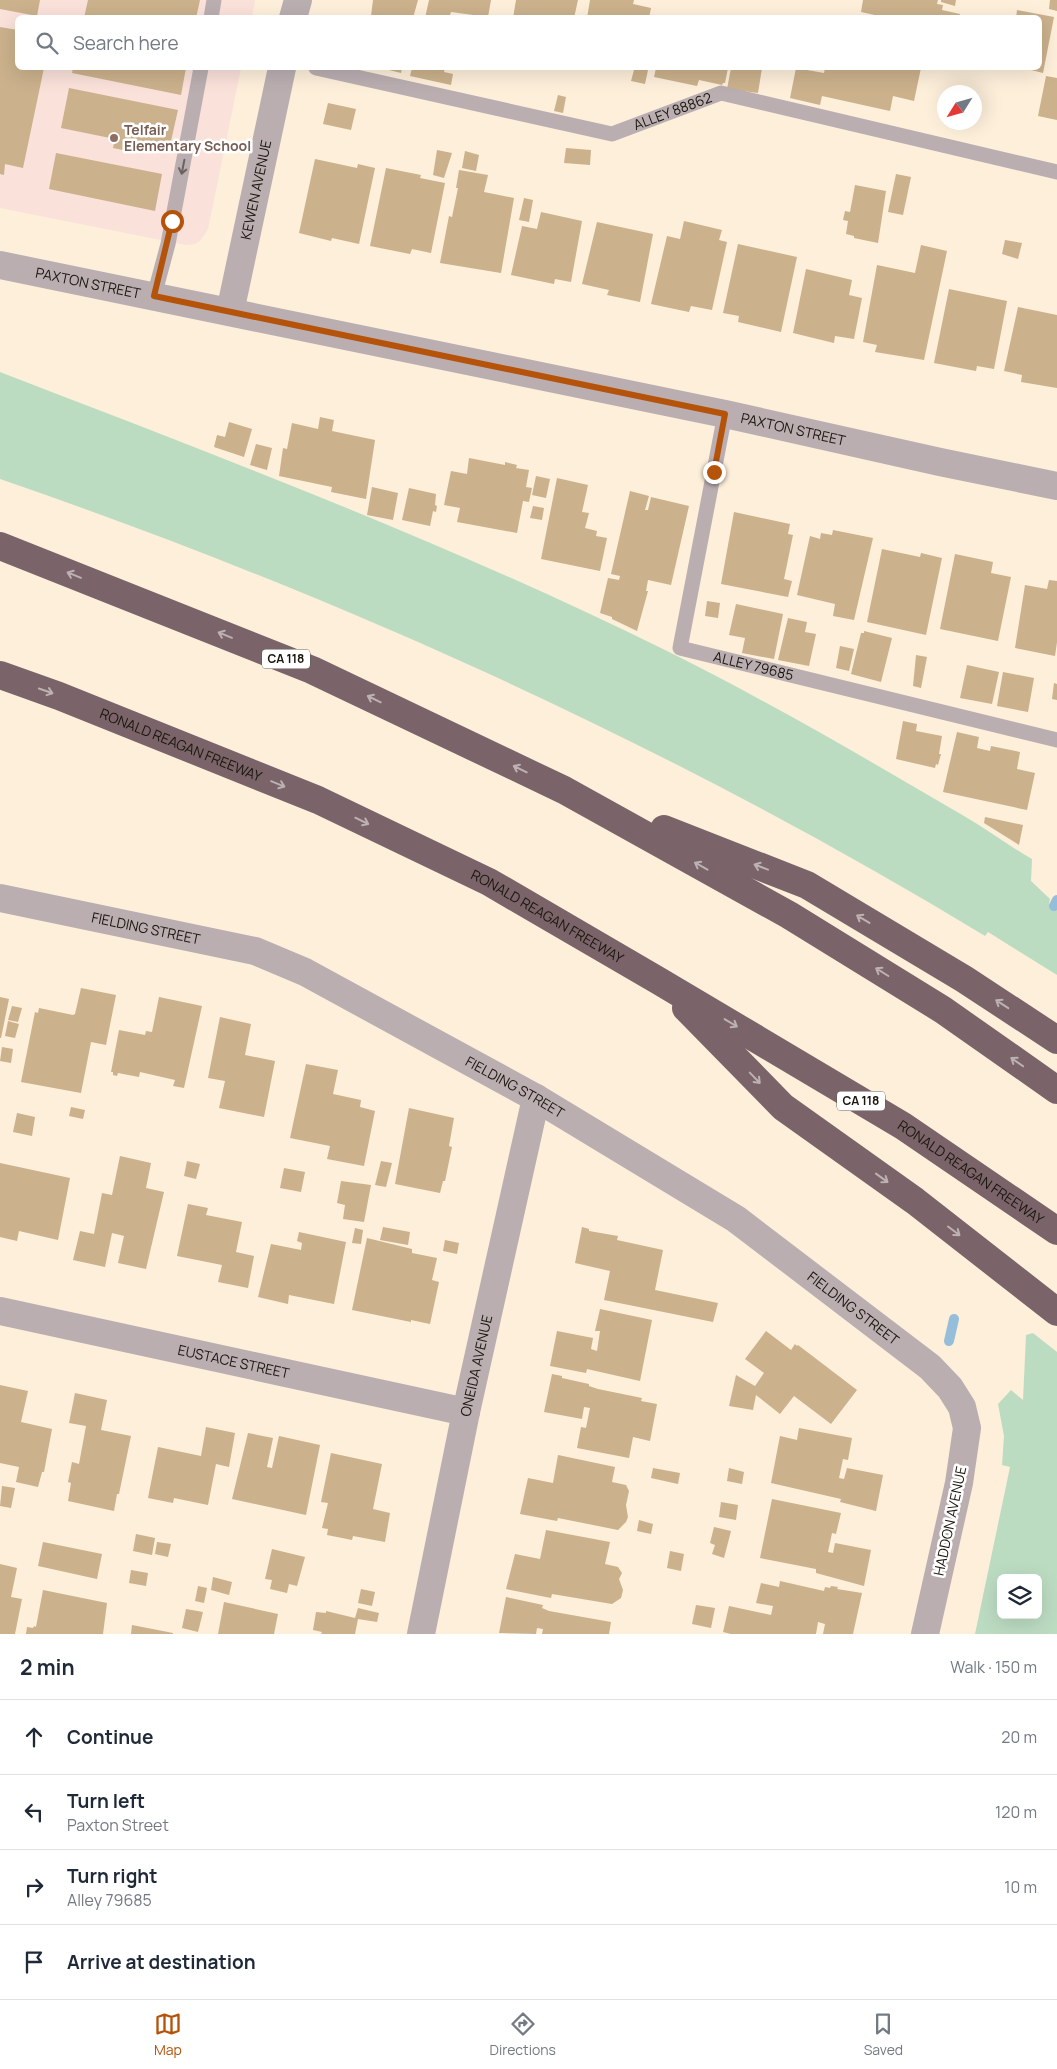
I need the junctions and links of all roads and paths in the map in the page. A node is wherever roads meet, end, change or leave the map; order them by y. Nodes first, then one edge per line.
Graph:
1 (214, 0) edge
2 (298, 0) edge
3 (212, 15) edge
4 (295, 15) edge
5 (201, 70) edge
6 (282, 70) edge
7 (325, 70) edge
8 (1057, 172) edge
9 (0, 265) edge
10 (154, 296) junction
11 (230, 312) junction
12 (725, 414) junction
13 (1057, 486) edge
14 (0, 546) edge
15 (0, 675) edge
16 (1057, 740) edge
17 (564, 790) junction
18 (0, 898) edge
19 (659, 980) junction
20 (1057, 1040) edge
21 (1057, 1090) edge
22 (536, 1098) junction
23 (1057, 1231) edge
24 (0, 1311) edge
25 (1057, 1312) edge
26 (962, 1407) joint
27 (466, 1412) junction
28 (421, 1634) edge
29 (925, 1634) edge

1 - 3 lane
2 - 4 street
5 -> 10 lane
6 - 11 street, KEWEN AVENUE
7 - 8 lane, ALLEY 88862
9 - 10 street, PAXTON STREET
10 - 11 street, PAXTON STREET
11 - 12 street, PAXTON STREET
12 - 13 street, PAXTON STREET
12 - 16 lane, ALLEY 79685
17 -> 14 highway, CA 118
15 -> 19 highway, RONALD REAGAN FREEWAY / CA 118
20 -> 17 highway
21 -> 17 highway, CA 118
18 - 22 street, FIELDING STREET
19 -> 23 highway, RONALD REAGAN FREEWAY / CA 118
19 -> 25 highway
22 - 26 street, FIELDING STREET
22 - 27 street, ONEIDA AVENUE
24 - 27 street, EUSTACE STREET
26 - 29 street, HADDON AVENUE
27 - 28 street, ONEIDA AVENUE

